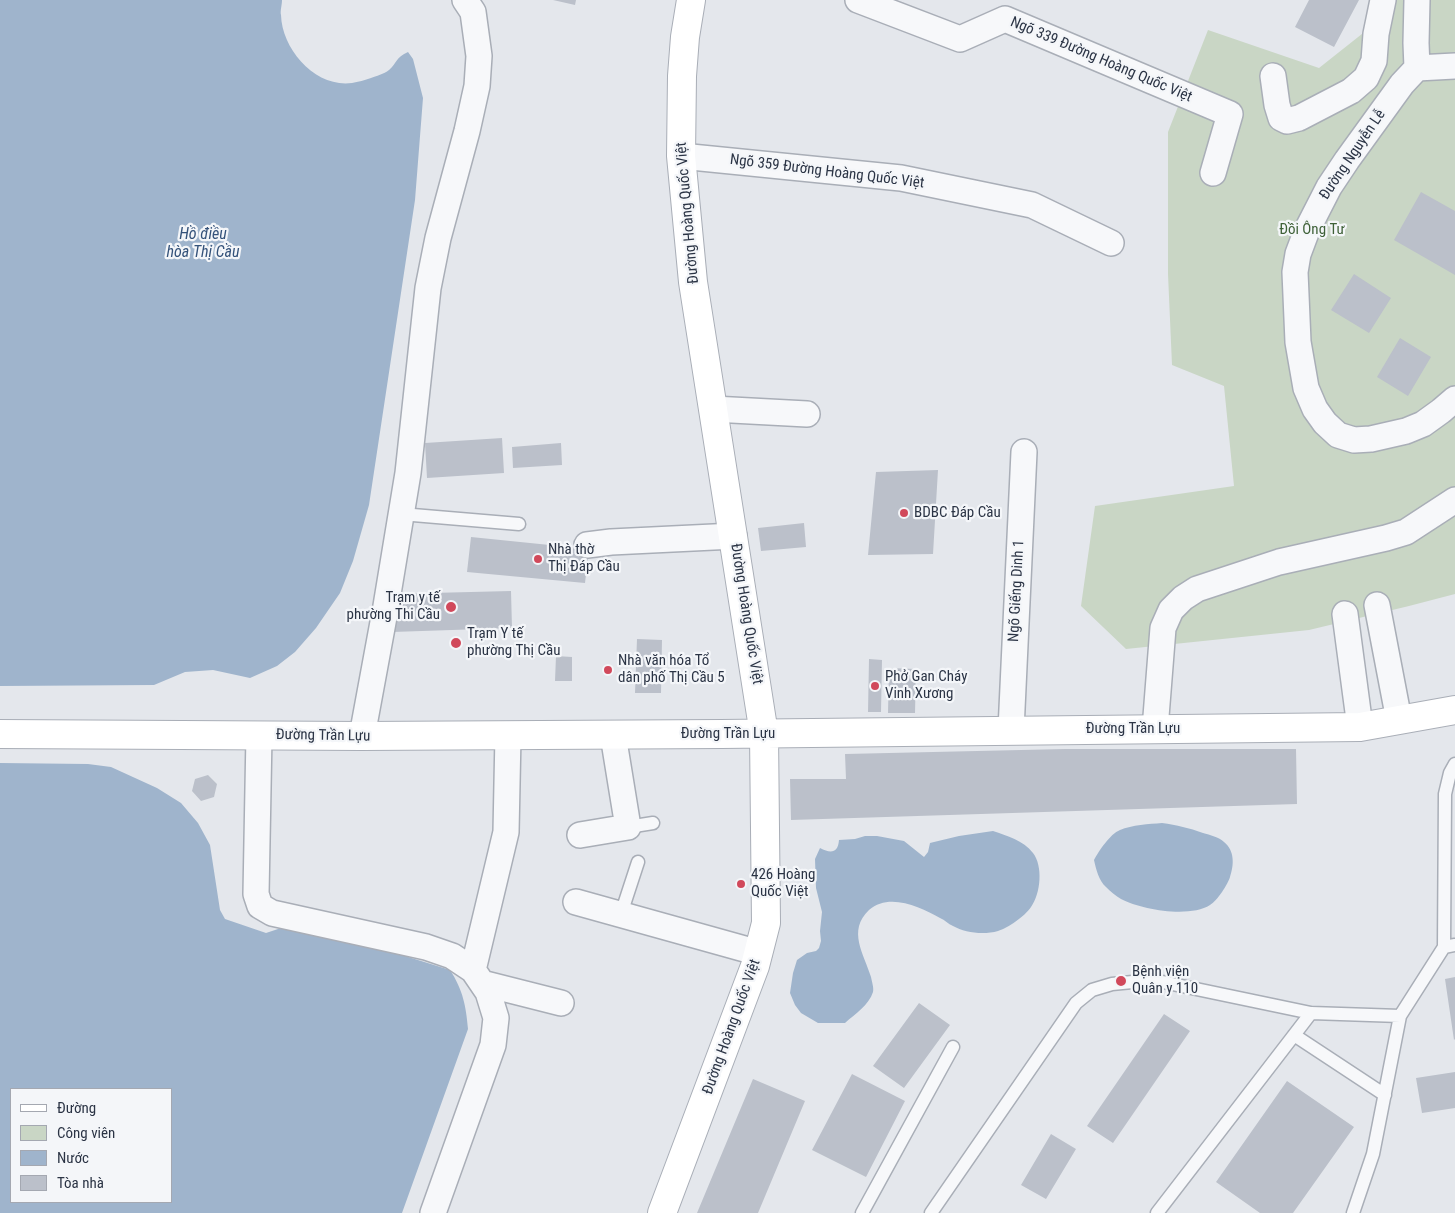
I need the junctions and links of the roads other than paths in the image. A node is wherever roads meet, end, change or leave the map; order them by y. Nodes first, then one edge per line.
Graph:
1 (464, 0) edge
2 (691, 0) edge
3 (858, 0) edge
4 (1383, 0) edge
5 (1417, 0) edge
6 (1455, 66) edge
7 (1417, 68) junction
8 (1273, 76) dead end
9 (682, 156) junction
10 (1213, 173) dead end
11 (1111, 243) dead end
12 (1455, 399) edge
13 (713, 410) junction
14 (807, 414) dead end
15 (1024, 452) dead end
16 (1455, 500) edge
17 (401, 514) junction
18 (519, 524) dead end
19 (734, 536) junction
20 (587, 545) dead end
21 (1377, 604) dead end
22 (1345, 614) dead end
23 (1455, 710) edge
24 (1398, 720) junction
25 (1360, 727) junction
26 (1156, 728) junction
27 (1011, 730) junction
28 (0, 734) edge
29 (764, 734) junction
30 (259, 735) junction
31 (613, 735) junction
32 (362, 736) junction
33 (508, 736) junction
34 (1455, 764) edge
35 (1450, 793) edge
36 (653, 823) dead end
37 (628, 827) junction
38 (580, 834) dead end
39 (638, 862) dead end
40 (576, 902) dead end
41 (621, 914) junction
42 (1449, 946) edge
43 (759, 953) junction
44 (478, 977) junction
45 (561, 1003) dead end
46 (1311, 1013) junction
47 (1400, 1016) junction
48 (1294, 1035) junction
49 (953, 1047) dead end
50 (1385, 1095) junction
51 (433, 1213) edge
52 (662, 1213) edge
53 (862, 1213) edge
54 (931, 1213) edge
55 (1157, 1213) edge
56 (1353, 1213) edge

1 - 17 street
2 - 9 main road, Đường Hoàng Quốc Việt
3 - 10 street, Ngõ 339 Đường Hoàng Quốc Việt
4 - 8 street
5 - 7 street
6 - 7 street
7 - 12 street, Đường Nguyễn Lễ
9 - 11 street, Ngõ 359 Đường Hoàng Quốc Việt
9 - 13 main road, Đường Hoàng Quốc Việt
13 - 14 street
13 - 19 main road, Đường Hoàng Quốc Việt
15 - 27 street, Ngõ Giếng Dinh 1
16 - 26 street
17 - 18 lane
17 - 32 street
19 - 20 street
19 - 29 main road, Đường Hoàng Quốc Việt
21 - 24 street
22 - 25 street
23 - 24 main road, Đường Trần Lựu
24 - 25 main road, Đường Trần Lựu
25 - 26 main road, Đường Trần Lựu
26 - 27 main road, Đường Trần Lựu
27 - 29 main road, Đường Trần Lựu
28 - 30 main road, Đường Trần Lựu
29 - 31 main road, Đường Trần Lựu
29 - 43 main road, Đường Hoàng Quốc Việt
30 - 32 main road, Đường Trần Lựu
30 - 44 street
31 - 33 main road, Đường Trần Lựu
31 - 37 street
32 - 33 main road, Đường Trần Lựu
33 - 44 street
34 - 35 lane
35 - 42 lane
36 - 37 lane
37 - 38 street
39 - 41 lane
40 - 41 street
41 - 43 street
42 - 47 lane
43 - 52 main road, Đường Hoàng Quốc Việt
44 - 45 street
44 - 51 street
46 - 47 lane
46 - 48 lane
46 - 54 lane
47 - 50 lane
48 - 50 lane
48 - 55 lane
49 - 53 lane
50 - 56 lane

